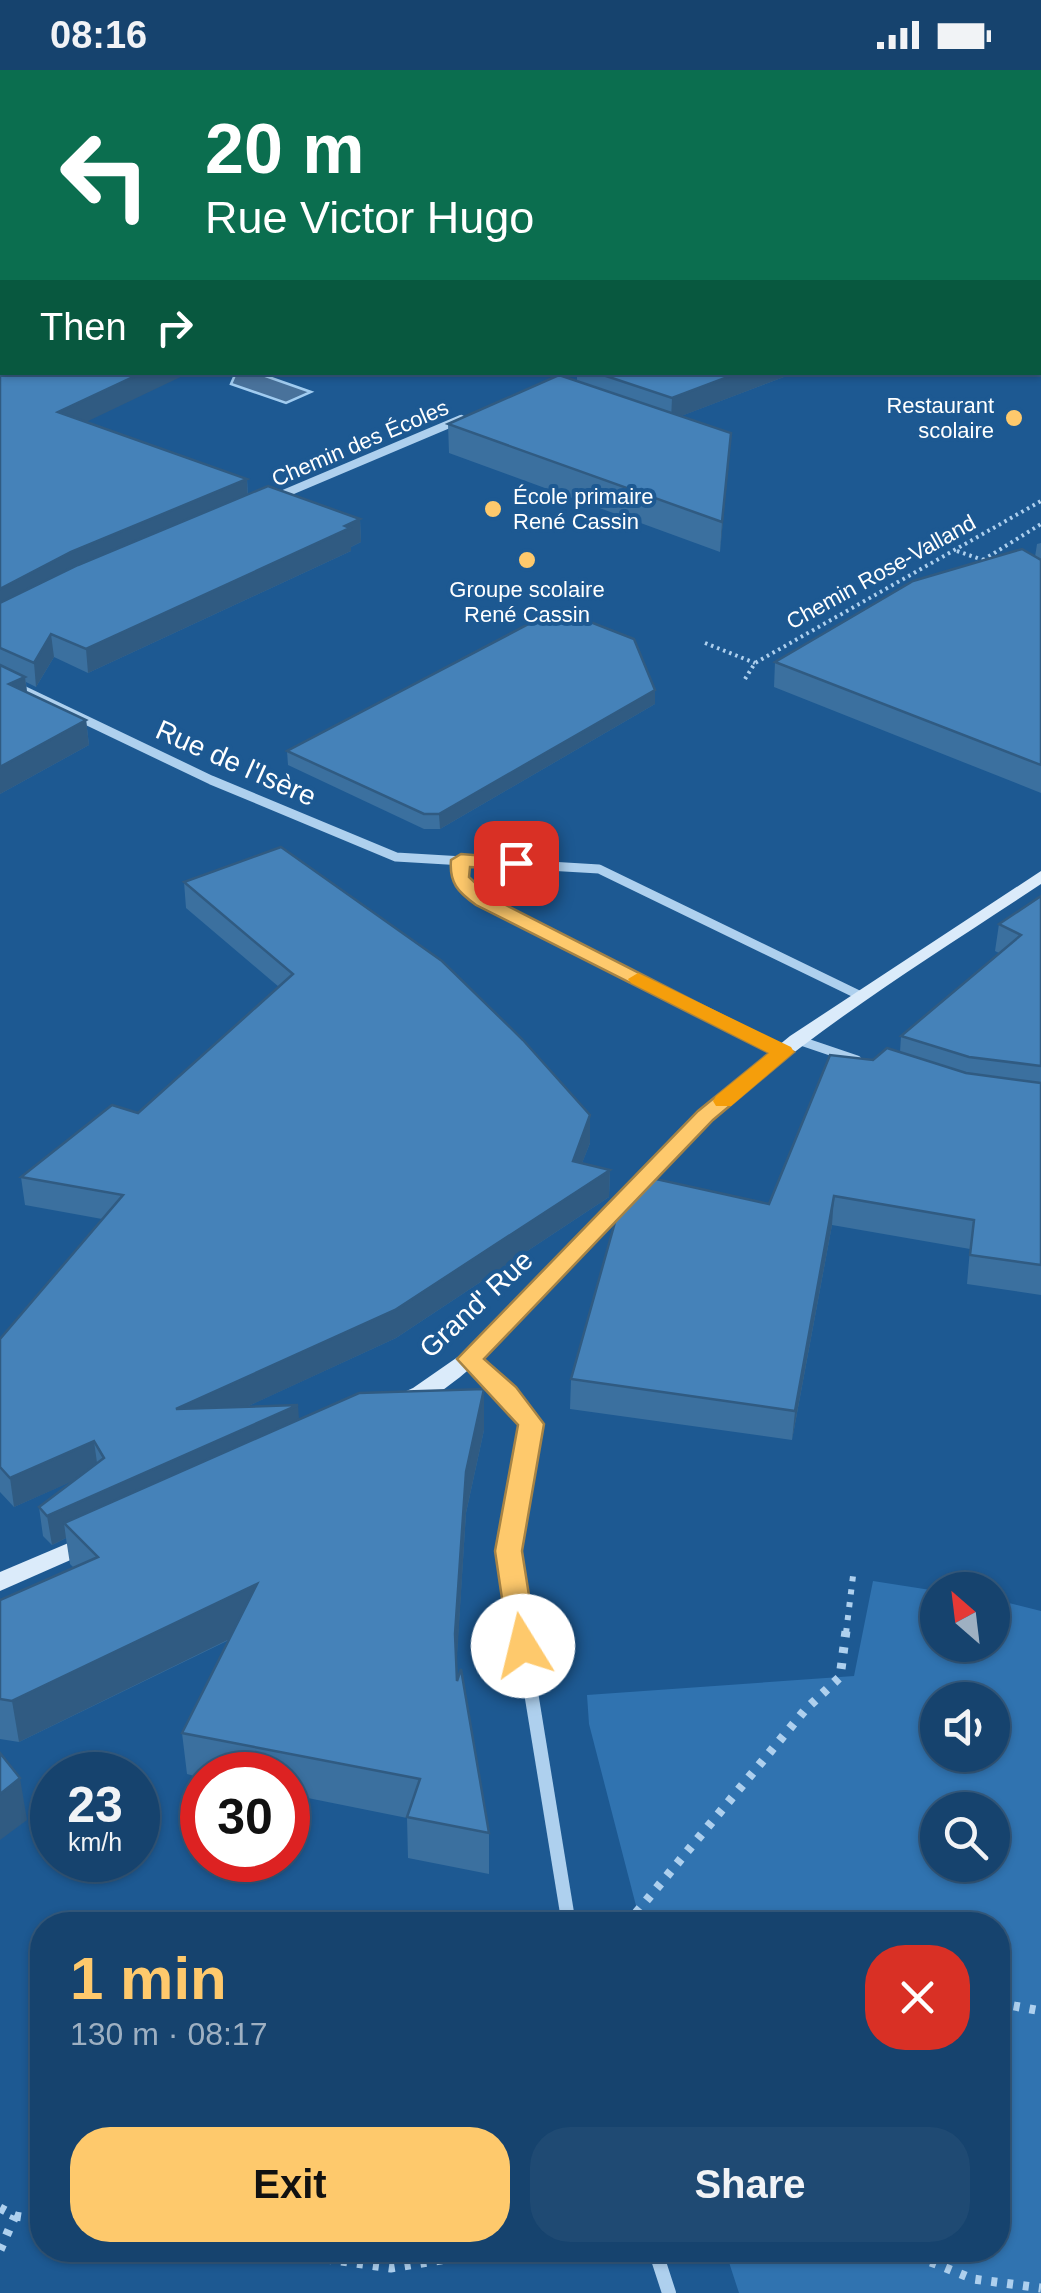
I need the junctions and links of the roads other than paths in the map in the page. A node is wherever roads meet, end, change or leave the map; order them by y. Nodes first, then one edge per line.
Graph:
1 (566, 375) edge
2 (555, 380) edge
3 (468, 416) edge
4 (257, 504) edge
5 (0, 679) edge
6 (461, 860) junction
7 (1041, 876) edge
8 (861, 996) junction
9 (790, 1046) junction
10 (868, 1064) edge
11 (470, 1359) junction
12 (375, 1414) edge
13 (108, 1534) edge
14 (0, 1582) edge
15 (567, 1912) edge
16 (659, 2262) edge
17 (669, 2293) edge

1 - 2 lane
3 - 4 street, Chemin des Écoles
5 - 6 street, Rue de l'Isère
6 - 8 street, Rue de l'Isère
6 - 9 street
7 - 8 main road, Grand' Rue
8 - 9 main road, Grand' Rue
9 - 10 street
9 - 11 main road, Grand' Rue
11 - 12 main road, Grand' Rue
11 - 15 street
13 - 14 main road
16 - 17 street

